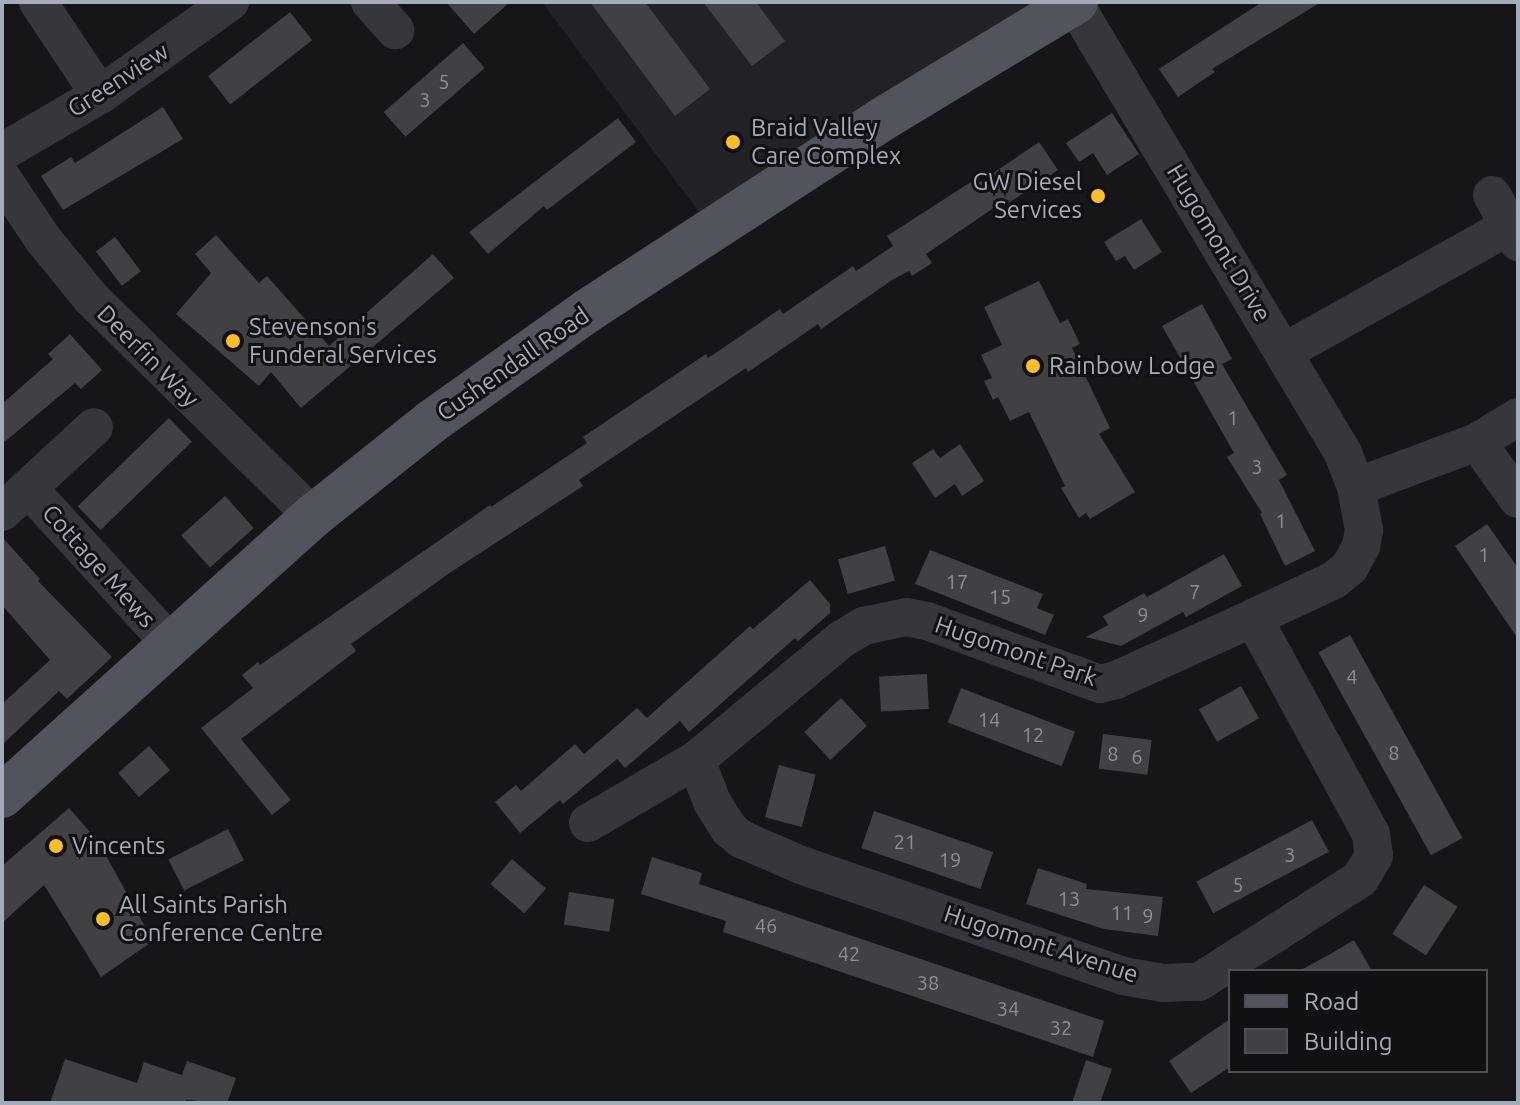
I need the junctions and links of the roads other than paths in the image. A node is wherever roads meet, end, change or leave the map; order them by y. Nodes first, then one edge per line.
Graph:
1 (38, 2) edge
2 (230, 2) edge
3 (370, 2) edge
4 (1075, 3) edge
5 (395, 30) dead end
6 (100, 95) junction
7 (2, 152) edge
8 (2, 178) edge
9 (1506, 221) edge
10 (1284, 352) junction
11 (1518, 417) edge
12 (94, 427) dead end
13 (1477, 442) junction
14 (1356, 487) junction
15 (1518, 499) edge
16 (15, 500) edge
17 (313, 516) junction
18 (1253, 618) junction
19 (171, 644) junction
20 (696, 760) junction
21 (2, 796) edge
22 (588, 823) dead end

1 - 6 street
2 - 6 street, Greenview
3 - 5 street
4 - 10 street, Hugomont Drive
4 - 17 main road, Cushendall Road
6 - 7 street, Greenview
8 - 17 street, Deerfin Way
9 - 10 street
10 - 14 street, Hugomont Drive
11 - 13 street
12 - 16 street, Cottage Mews
13 - 14 street
13 - 15 street
14 - 18 street, Hugomont Park
16 - 19 street, Cottage Mews
17 - 19 main road, Cushendall Road
18 - 20 street, Hugomont Park
18 - 20 street, Hugomont Avenue
19 - 21 main road, Cushendall Road
20 - 22 street, Hugomont Park

